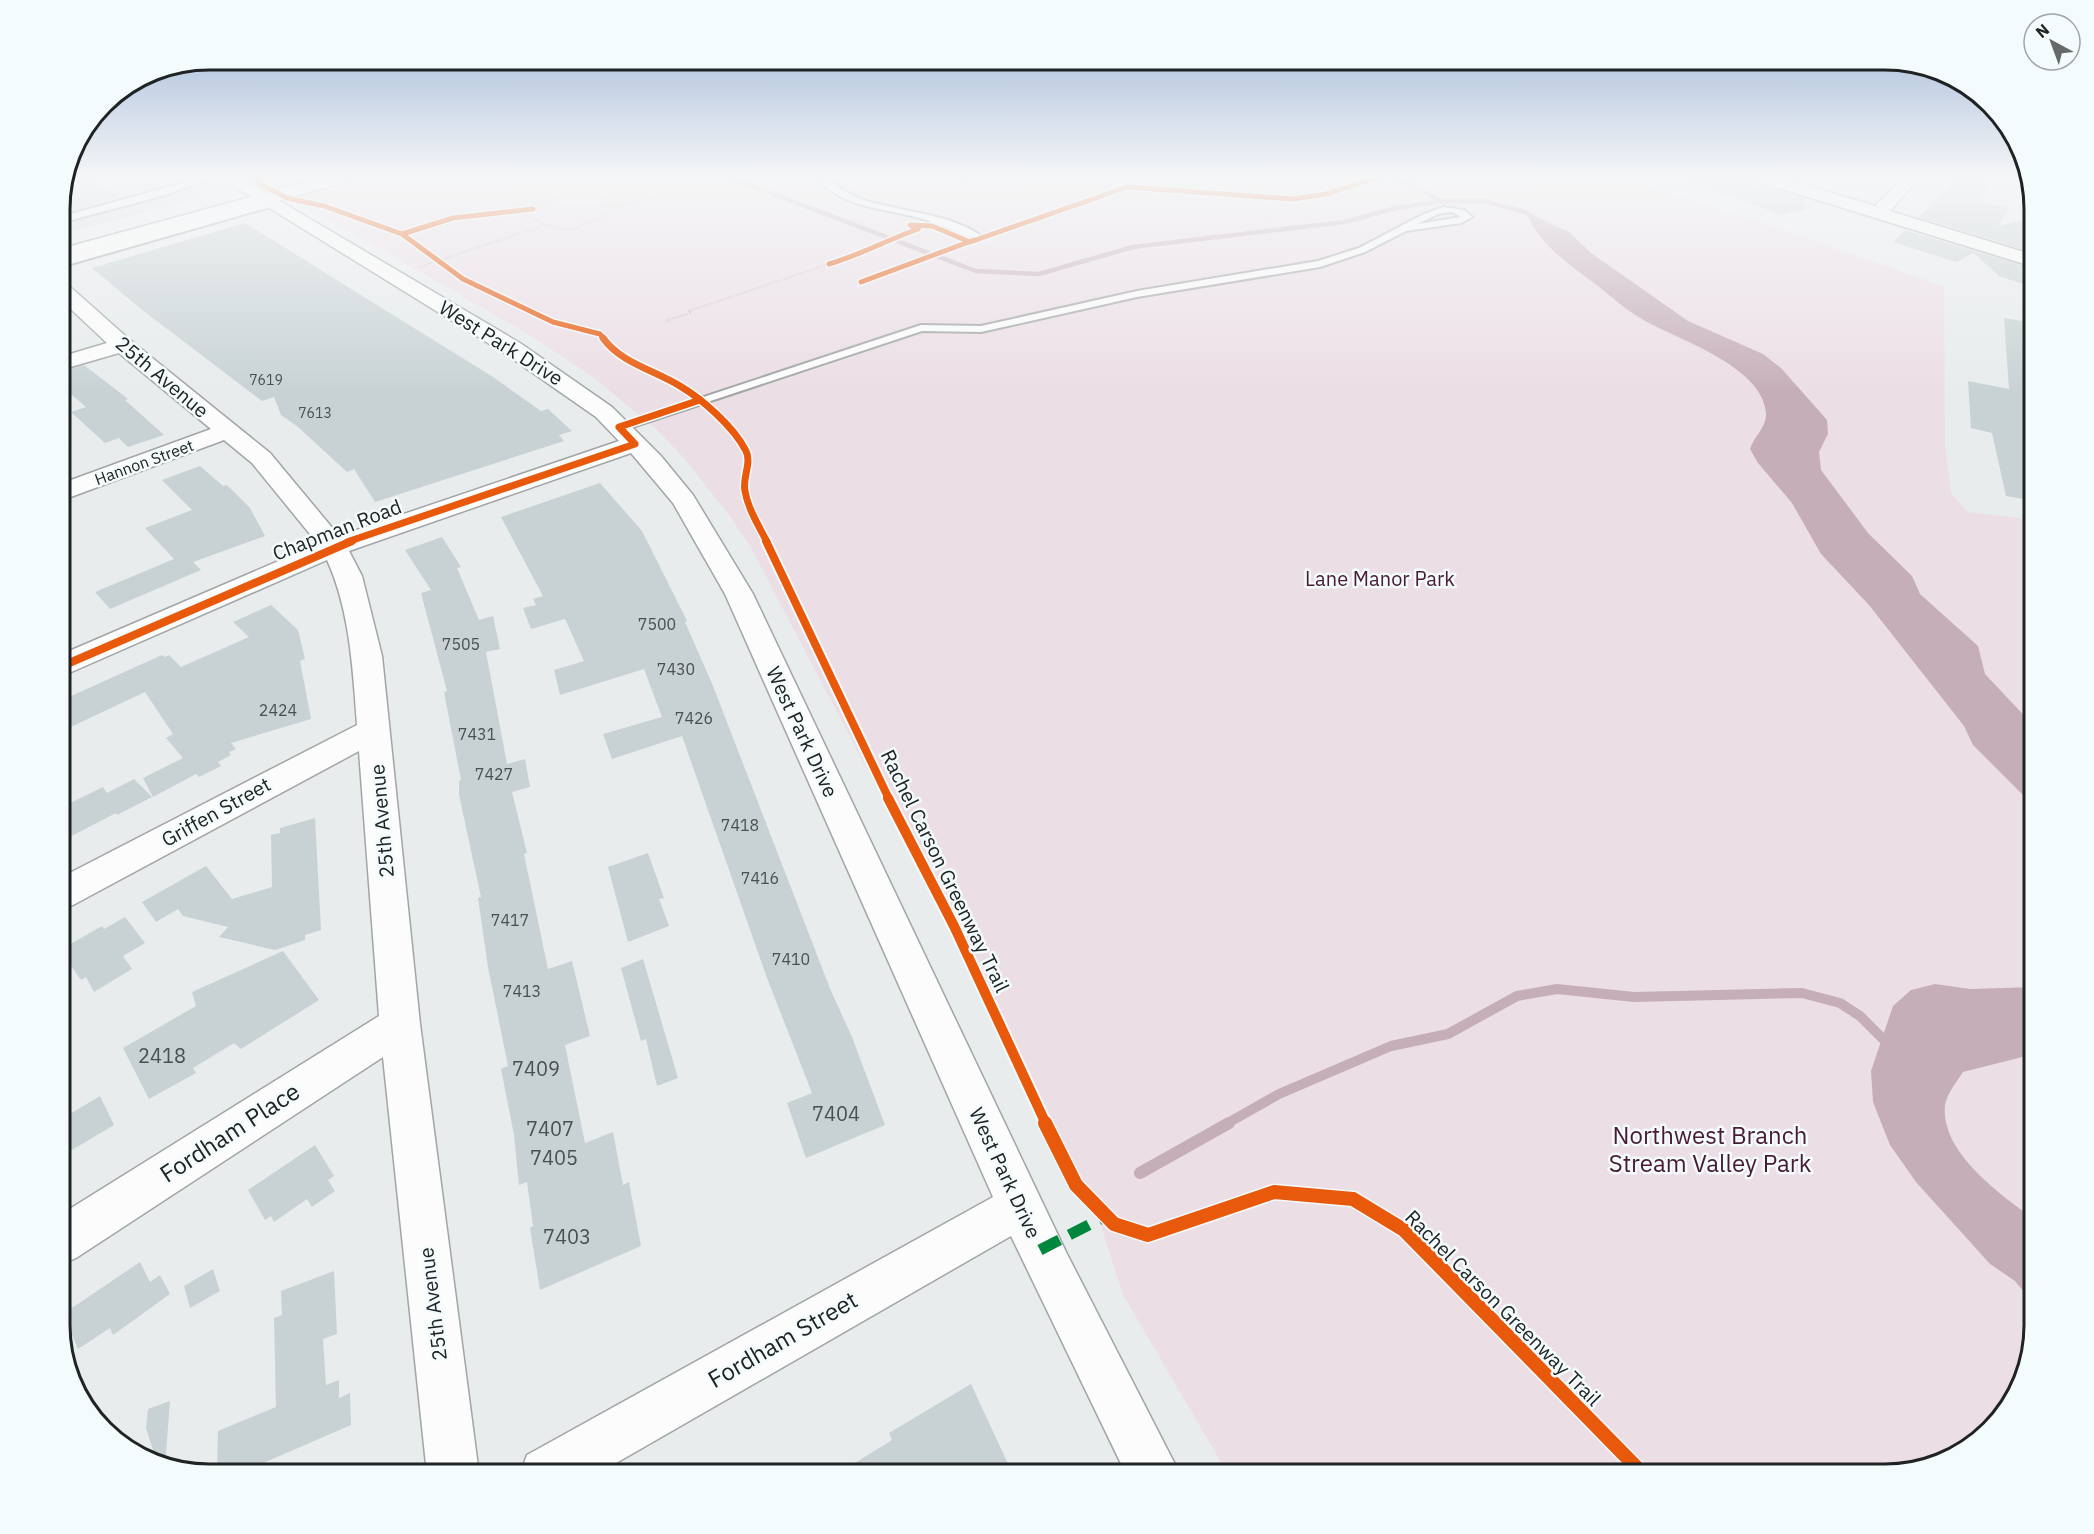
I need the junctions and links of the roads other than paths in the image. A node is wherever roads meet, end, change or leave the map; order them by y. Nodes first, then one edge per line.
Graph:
1 (108, 250) edge
2 (349, 250) edge
3 (1363, 250) edge
4 (1997, 250) edge
5 (2024, 258) edge
6 (71, 261) edge
7 (71, 298) edge
8 (122, 345) junction
9 (71, 361) edge
10 (227, 431) junction
11 (627, 435) junction
12 (71, 489) edge
13 (334, 547) junction
14 (71, 662) edge
15 (373, 731) junction
16 (71, 889) edge
17 (400, 1024) junction
18 (1020, 1206) junction
19 (71, 1235) edge
20 (452, 1464) edge
21 (564, 1464) edge
22 (1149, 1464) edge

1 - 6 lane
2 - 11 street, West Park Drive
3 - 11 lane
4 - 5 street
7 - 8 street, 25th Avenue
8 - 9 street
8 - 10 street, 25th Avenue
10 - 12 street, Hannon Street
10 - 13 street, 25th Avenue
11 - 13 street, Chapman Road
11 - 18 street, West Park Drive
13 - 14 street, Chapman Road
13 - 15 street, 25th Avenue
15 - 16 street, Griffen Street
15 - 17 street, 25th Avenue
17 - 19 street, Fordham Place
17 - 20 street, 25th Avenue
18 - 21 street, Fordham Street
18 - 22 street, West Park Drive

